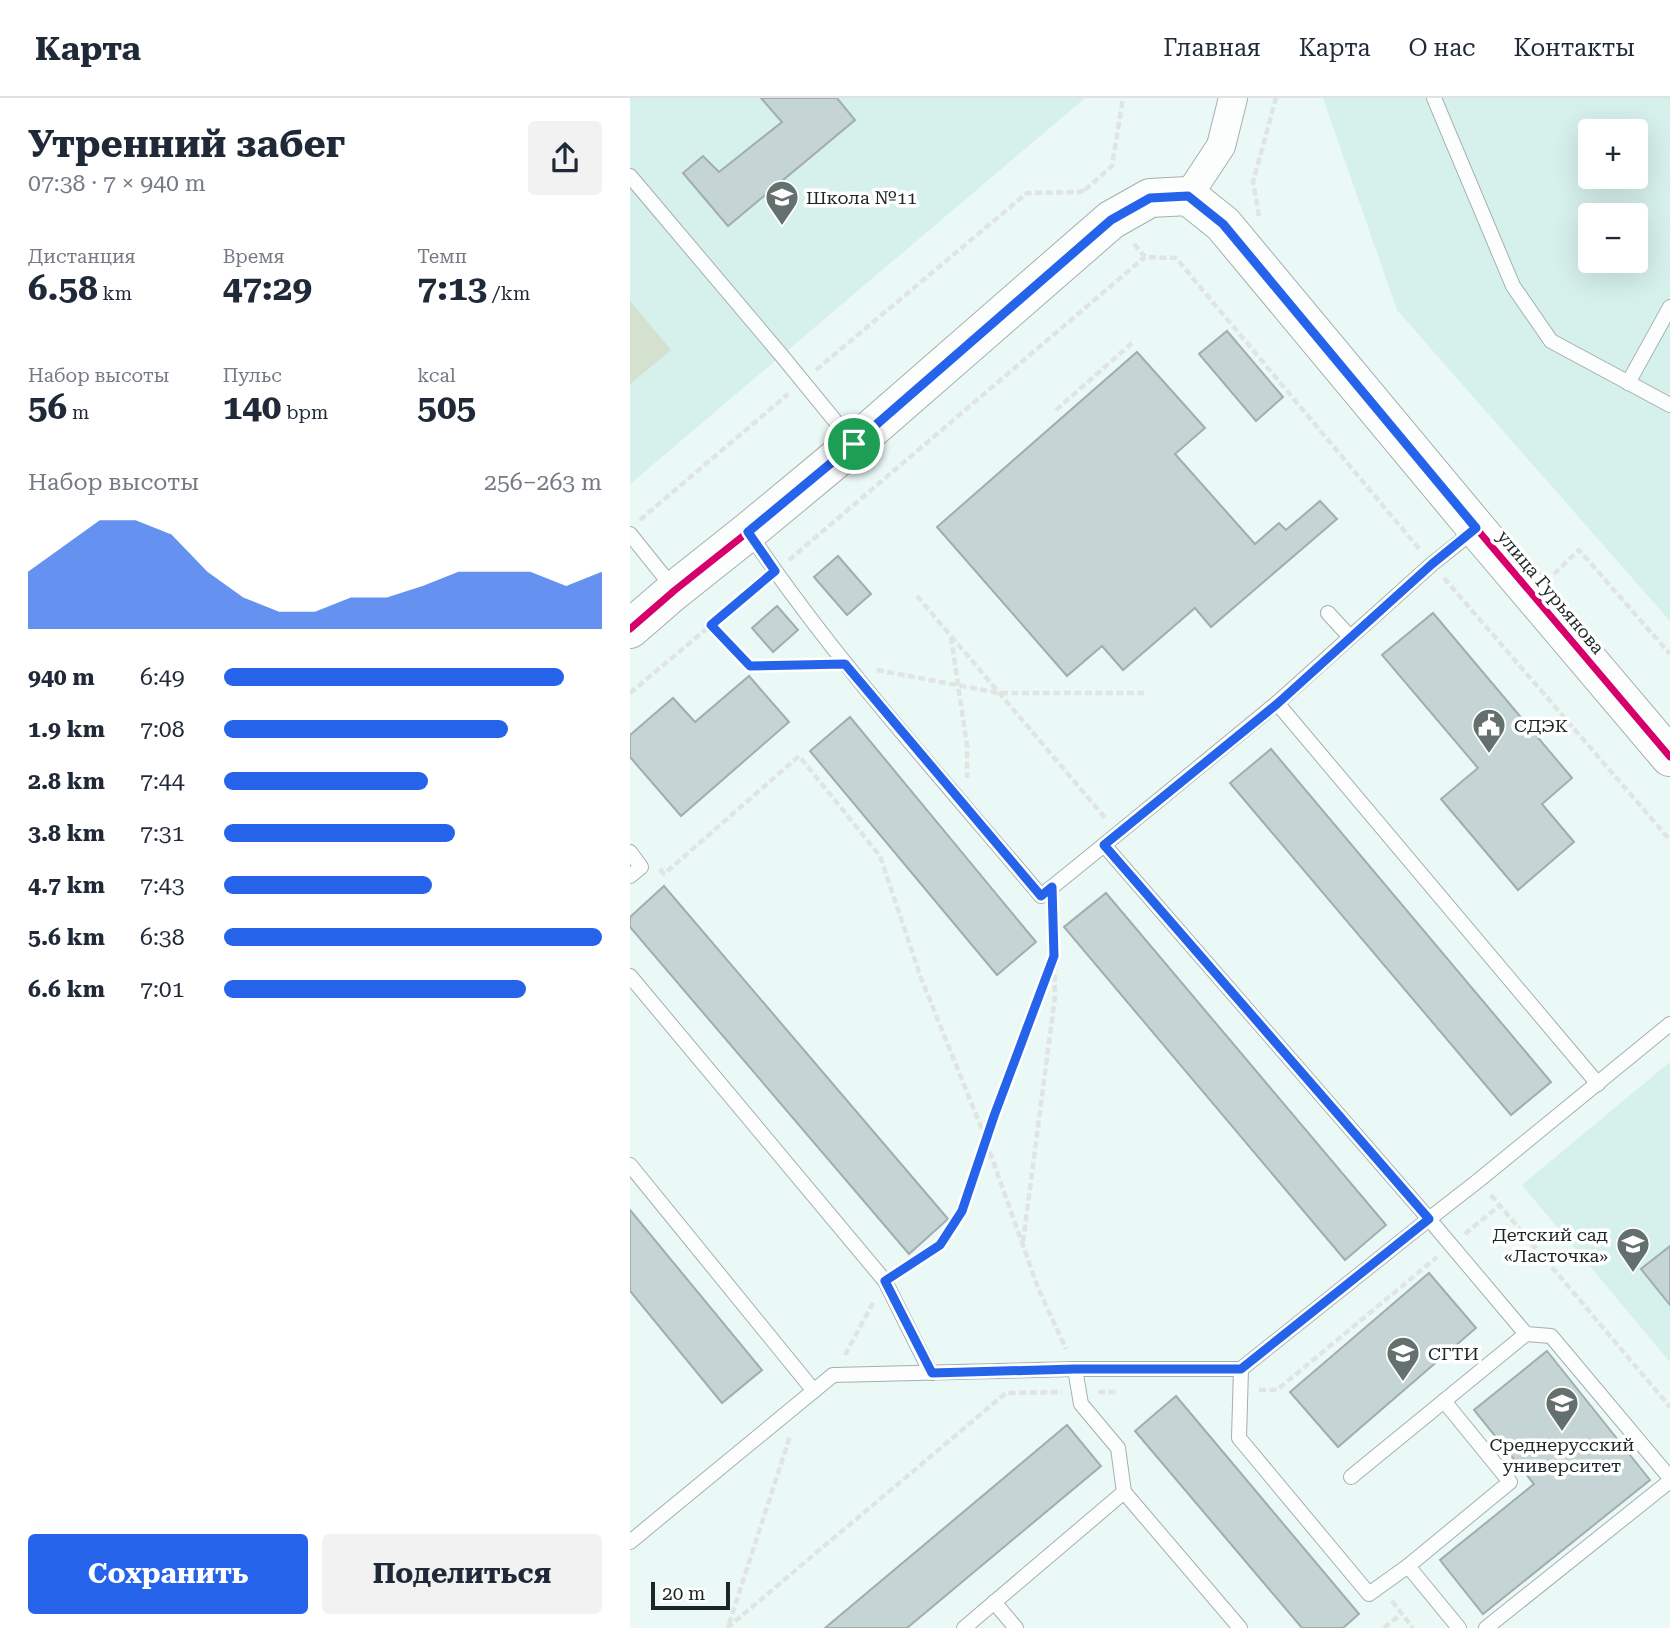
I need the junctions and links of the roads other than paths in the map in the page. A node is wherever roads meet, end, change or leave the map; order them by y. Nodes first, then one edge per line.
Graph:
1 (1233, 98) edge
2 (1434, 98) edge
3 (630, 176) edge
4 (1188, 196) junction
5 (1670, 307) edge
6 (1628, 383) junction
7 (1670, 405) edge
8 (854, 444) junction
9 (1476, 528) junction
10 (748, 532) junction
11 (630, 534) edge
12 (675, 590) junction
13 (1328, 613) dead end
14 (630, 629) edge
15 (1350, 638) junction
16 (1277, 704) junction
17 (1670, 757) edge
18 (1104, 845) junction
19 (630, 852) edge
20 (630, 876) edge
21 (630, 976) edge
22 (1670, 1024) edge
23 (1598, 1084) junction
24 (630, 1165) edge
25 (1429, 1219) junction
26 (1526, 1334) junction
27 (1075, 1369) junction
28 (1241, 1369) junction
29 (932, 1373) junction
30 (814, 1391) junction
31 (1444, 1401) junction
32 (1351, 1477) dead end
33 (1670, 1480) edge
34 (1124, 1492) junction
35 (630, 1542) edge
36 (1408, 1566) junction
37 (994, 1602) junction
38 (964, 1628) edge
39 (1016, 1628) edge
40 (1240, 1628) edge
41 (1460, 1628) edge
42 (1486, 1628) edge

1 - 4 street
2 - 6 lane
3 - 8 lane
4 - 8 street
4 - 9 street, улица Гурьянова
5 - 6 lane
6 - 7 lane
8 - 10 street
9 - 15 lane
9 - 17 street, улица Гурьянова
10 - 12 street
10 - 18 lane
11 - 12 lane
12 - 14 street
13 - 15 lane
15 - 16 lane
16 - 18 lane
16 - 23 lane
18 - 25 lane
19 - 20 lane
21 - 29 lane
22 - 23 lane
23 - 25 lane
24 - 30 lane
25 - 26 lane
25 - 28 lane
26 - 31 lane
26 - 33 lane
27 - 28 lane
27 - 29 lane
27 - 34 lane
28 - 36 lane
29 - 30 lane
30 - 35 lane
31 - 32 lane
31 - 36 lane
33 - 42 lane
34 - 37 lane
34 - 40 lane
36 - 41 lane
37 - 38 lane
37 - 39 lane

